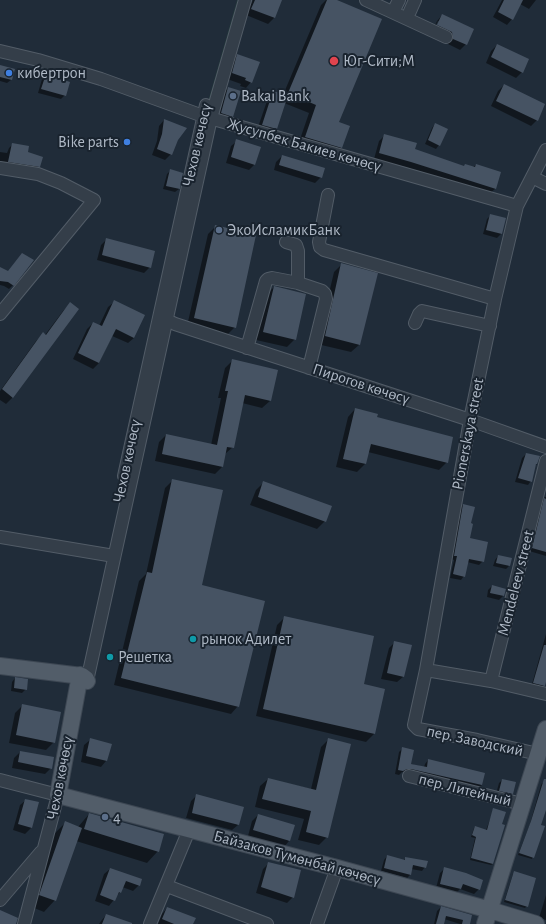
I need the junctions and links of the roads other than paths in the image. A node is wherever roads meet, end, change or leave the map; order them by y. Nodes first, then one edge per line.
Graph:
1 (236, 0) edge
2 (244, 0) edge
3 (366, 0) edge
4 (399, 0) edge
5 (415, 0) edge
6 (392, 12) junction
7 (407, 18) junction
8 (446, 37) dead end
9 (0, 51) edge
10 (208, 113) junction
11 (546, 150) edge
12 (0, 168) edge
13 (532, 177) junction
14 (546, 184) edge
15 (328, 195) dead end
16 (518, 206) junction
17 (286, 242) dead end
18 (298, 283) junction
19 (6, 298) edge
20 (495, 299) junction
21 (0, 314) edge
22 (164, 321) junction
23 (415, 323) dead end
24 (490, 326) junction
25 (247, 348) junction
26 (309, 368) junction
27 (470, 420) junction
28 (546, 447) edge
29 (546, 461) edge
30 (0, 537) edge
31 (110, 556) junction
32 (0, 666) edge
33 (426, 670) junction
34 (83, 678) junction
35 (491, 681) junction
36 (546, 694) edge
37 (414, 725) joint
38 (546, 729) edge
39 (538, 754) junction
40 (408, 776) dead end
41 (0, 780) edge
42 (62, 796) junction
43 (522, 804) junction
44 (189, 830) junction
45 (43, 849) junction
46 (338, 868) junction
47 (167, 886) junction
48 (0, 900) edge
49 (487, 917) edge
50 (24, 924) edge
51 (150, 924) edge
52 (267, 924) edge
53 (317, 924) edge
54 (536, 924) edge

1 - 10 street, Чехов көчөсү
2 - 10 street, Чехов көчөсү
3 - 6 street
4 - 6 street
5 - 7 street
6 - 7 street
7 - 8 street
9 - 10 street, Жусупбек Бакиев көчөсү
10 - 16 street, Жусупбек Бакиев көчөсү
10 - 22 street, Чехов көчөсү
11 - 13 street, Pionerskaya street
12 - 19 street
13 - 14 street
13 - 16 street, Pionerskaya street
15 - 20 street
16 - 20 street, Pionerskaya street
17 - 18 street
18 - 25 street
18 - 26 street
19 - 21 street
20 - 24 street, Pionerskaya street
22 - 25 street, Пирогов көчөсү
22 - 31 street, Чехов көчөсү
23 - 24 street
24 - 27 street, Pionerskaya street
25 - 26 street, Пирогов көчөсү
26 - 27 street, Пирогов көчөсү
27 - 28 street, Пирогов көчөсү
27 - 33 street, Pionerskaya street
29 - 35 street, Mendeleev street
30 - 31 street
31 - 34 street, Чехов көчөсү
32 - 34 main road
33 - 35 street
33 - 37 street, Pionerskaya street
34 - 42 main road, Чехов көчөсү
35 - 36 street
37 - 39 street, пер. Заводский
38 - 39 main road
39 - 43 main road
40 - 43 street, пер. Литейный
41 - 42 street
42 - 44 main road, Байзаков Түмөнбай көчөсү
42 - 45 street, Чехов көчөсү
43 - 49 main road
44 - 46 main road, Байзаков Түмөнбай көчөсү
44 - 47 street
45 - 48 street
45 - 50 street, Чехов көчөсү
46 - 49 main road, Байзаков Түмөнбай көчөсү
46 - 53 street
47 - 51 street
47 - 52 street
49 - 54 main road, Байзаков Түмөнбай көчөсү

